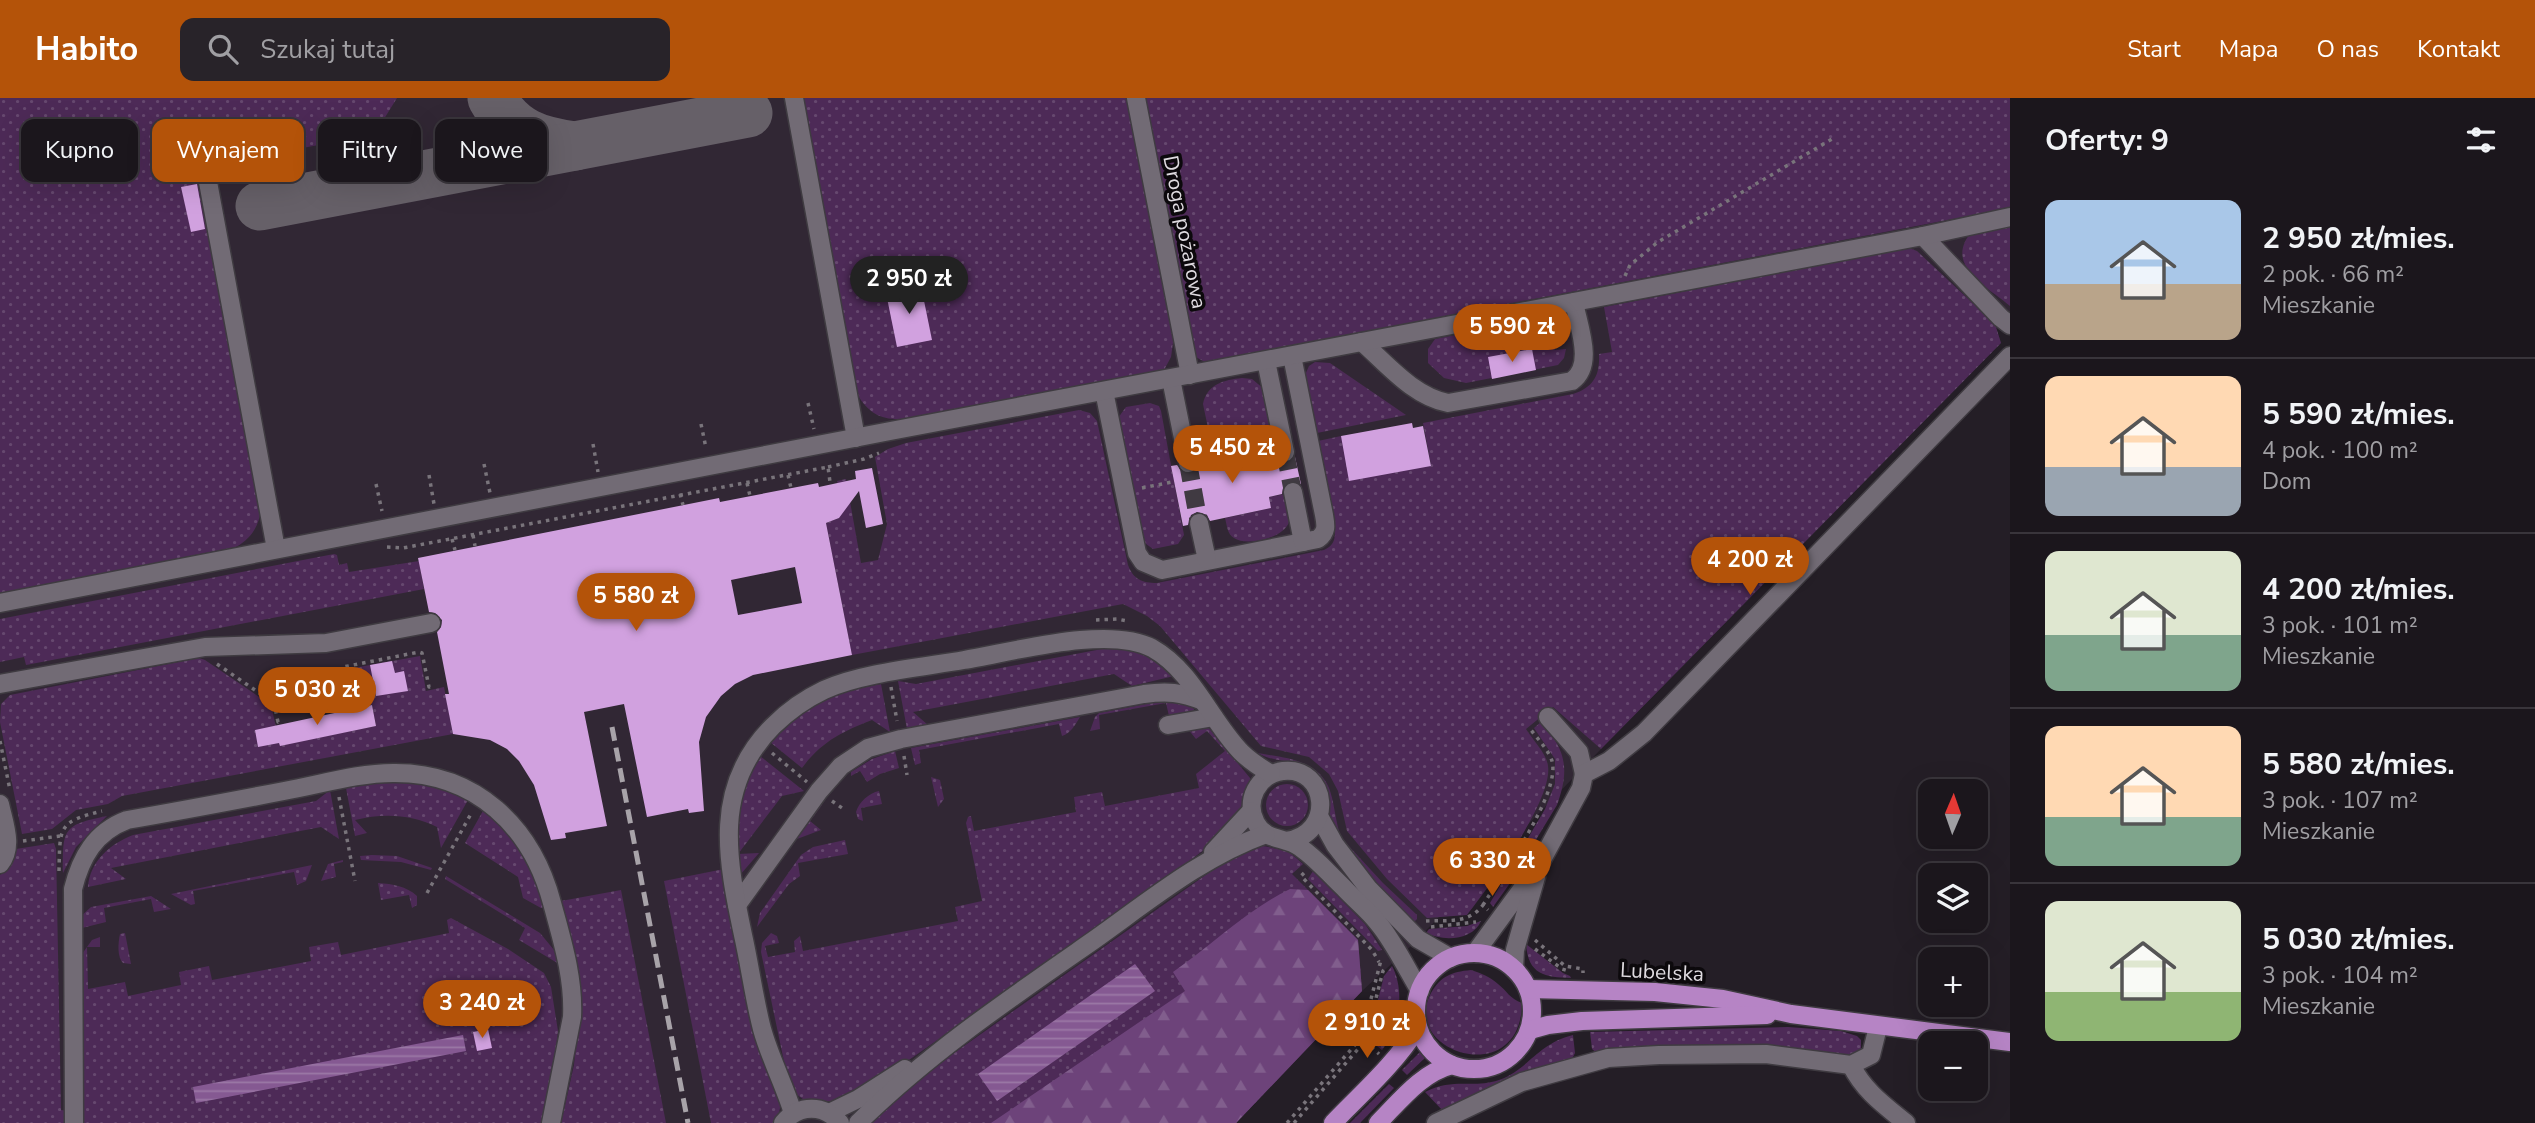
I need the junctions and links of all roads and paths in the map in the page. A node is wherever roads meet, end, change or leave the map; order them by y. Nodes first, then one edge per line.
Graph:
1 (794, 98) edge
2 (1136, 98) edge
3 (1832, 139) dead end
4 (208, 182) dead end
5 (2010, 217) edge
6 (1923, 236) junction
7 (1617, 294) junction
8 (1574, 302) junction
9 (2010, 325) edge
10 (1362, 342) junction
11 (1292, 356) junction
12 (2010, 356) edge
13 (1266, 361) junction
14 (1190, 375) junction
15 (1171, 379) junction
16 (1104, 391) junction
17 (701, 424) dead end
18 (856, 438) junction
19 (593, 444) dead end
20 (888, 449) dead end
21 (1285, 452) tunnel mouth
22 (706, 453) dead end
23 (1188, 463) tunnel mouth
24 (484, 464) dead end
25 (828, 467) junction
26 (598, 474) dead end
27 (429, 475) dead end
28 (788, 475) junction
29 (831, 482) dead end
30 (1172, 482) dead end
31 (747, 483) junction
32 (791, 488) dead end
33 (1124, 491) junction
34 (1293, 492) tunnel mouth
35 (680, 494) junction
36 (490, 495) dead end
37 (750, 496) dead end
38 (683, 505) dead end
39 (434, 506) dead end
40 (1199, 523) tunnel mouth
41 (473, 535) junction
42 (452, 539) junction
43 (1303, 542) junction
44 (475, 546) dead end
45 (377, 547) dead end
46 (276, 549) junction
47 (454, 550) dead end
48 (1207, 560) junction
49 (0, 603) edge
50 (431, 623) dead end
51 (213, 662) dead end
52 (0, 684) edge
53 (433, 686) dead end
54 (1203, 701) junction
55 (339, 710) dead end
56 (1214, 717) junction
57 (1548, 717) dead end
58 (282, 720) dead end
59 (1168, 725) dead end
60 (1531, 730) dead end
61 (0, 741) edge
62 (758, 742) junction
63 (1271, 774) junction
64 (1584, 774) junction
65 (337, 782) junction
66 (819, 791) junction
67 (481, 797) junction
68 (1, 809) edge
69 (845, 810) dead end
70 (1251, 811) junction
71 (1319, 816) junction
72 (1266, 834) junction
73 (61, 836) dead end
74 (1286, 841) junction
75 (8, 844) junction
76 (1317, 861) junction
77 (0, 864) edge
78 (1199, 866) junction
79 (1538, 867) junction
80 (355, 881) dead end
81 (427, 893) dead end
82 (737, 905) junction
83 (1483, 905) dead end
84 (1475, 953) junction
85 (1451, 958) junction
86 (1380, 962) dead end
87 (1514, 969) junction
88 (1528, 989) junction
89 (1420, 991) junction
90 (1791, 1014) junction
91 (1418, 1027) junction
92 (1878, 1027) junction
93 (1530, 1030) junction
94 (1365, 1041) dead end
95 (2010, 1042) edge
96 (1356, 1045) dead end
97 (933, 1056) junction
98 (1452, 1065) junction
99 (1851, 1065) junction
100 (788, 1118) edge
101 (835, 1118) edge
102 (74, 1123) edge
103 (551, 1123) edge
104 (858, 1123) edge
105 (1287, 1123) edge
106 (1294, 1123) edge
107 (1333, 1123) edge
108 (1378, 1123) edge
109 (1436, 1123) edge
110 (1906, 1123) edge

1 - 18 street
2 - 14 street, Droga pożarowa
3 - 7 path
4 - 46 street
5 - 6 street
6 - 7 street
6 - 9 street
7 - 8 street
8 - 10 street
8 - 10 street
10 - 11 street
11 - 13 street
11 - 43 street
12 - 64 street
13 - 14 street
13 - 21 street
14 - 15 street
15 - 16 street
15 - 23 street
16 - 18 street
16 - 33 street
17 - 22 path
18 - 46 street
19 - 26 path
20 - 25 path
24 - 36 path
25 - 28 path
25 - 29 path
27 - 39 path
28 - 31 path
28 - 32 path
30 - 33 path
31 - 35 path
31 - 37 path
33 - 48 street
34 - 43 street
35 - 38 path
35 - 41 path
40 - 48 street
41 - 42 path
41 - 44 path
42 - 45 path
42 - 47 path
43 - 48 street
46 - 49 street
50 - 52 street
51 - 58 path
53 - 55 path
54 - 56 street
54 - 62 street
54 - 66 street
56 - 59 street
56 - 63 street
57 - 64 street
60 - 83 path
61 - 68 path
62 - 66 path
62 - 82 street
63 - 70 street
63 - 71 street
64 - 79 street
65 - 67 street
65 - 80 path
65 - 102 street
66 - 69 path
66 - 82 street
67 - 81 path
67 - 103 street
68 - 75 street
70 - 72 street
70 - 78 street
71 - 74 street
71 - 85 street
72 - 74 street
72 - 78 street
73 - 75 path
74 - 76 street
75 - 77 street
76 - 86 path
76 - 89 street
78 - 97 street
79 - 84 street
79 - 87 street
82 - 100 street
84 - 85 main road
84 - 87 main road
85 - 89 main road
87 - 88 main road
88 - 90 main road, Lubelska
88 - 93 main road
89 - 91 main road
90 - 92 main road, Lubelska
90 - 93 main road, Lubelska
91 - 98 main road
91 - 107 main road
92 - 95 main road, Lubelska
92 - 99 street
93 - 98 main road
94 - 106 path
96 - 105 path
97 - 101 street
97 - 104 street
98 - 108 main road
99 - 109 street
99 - 110 street
100 - 101 street

